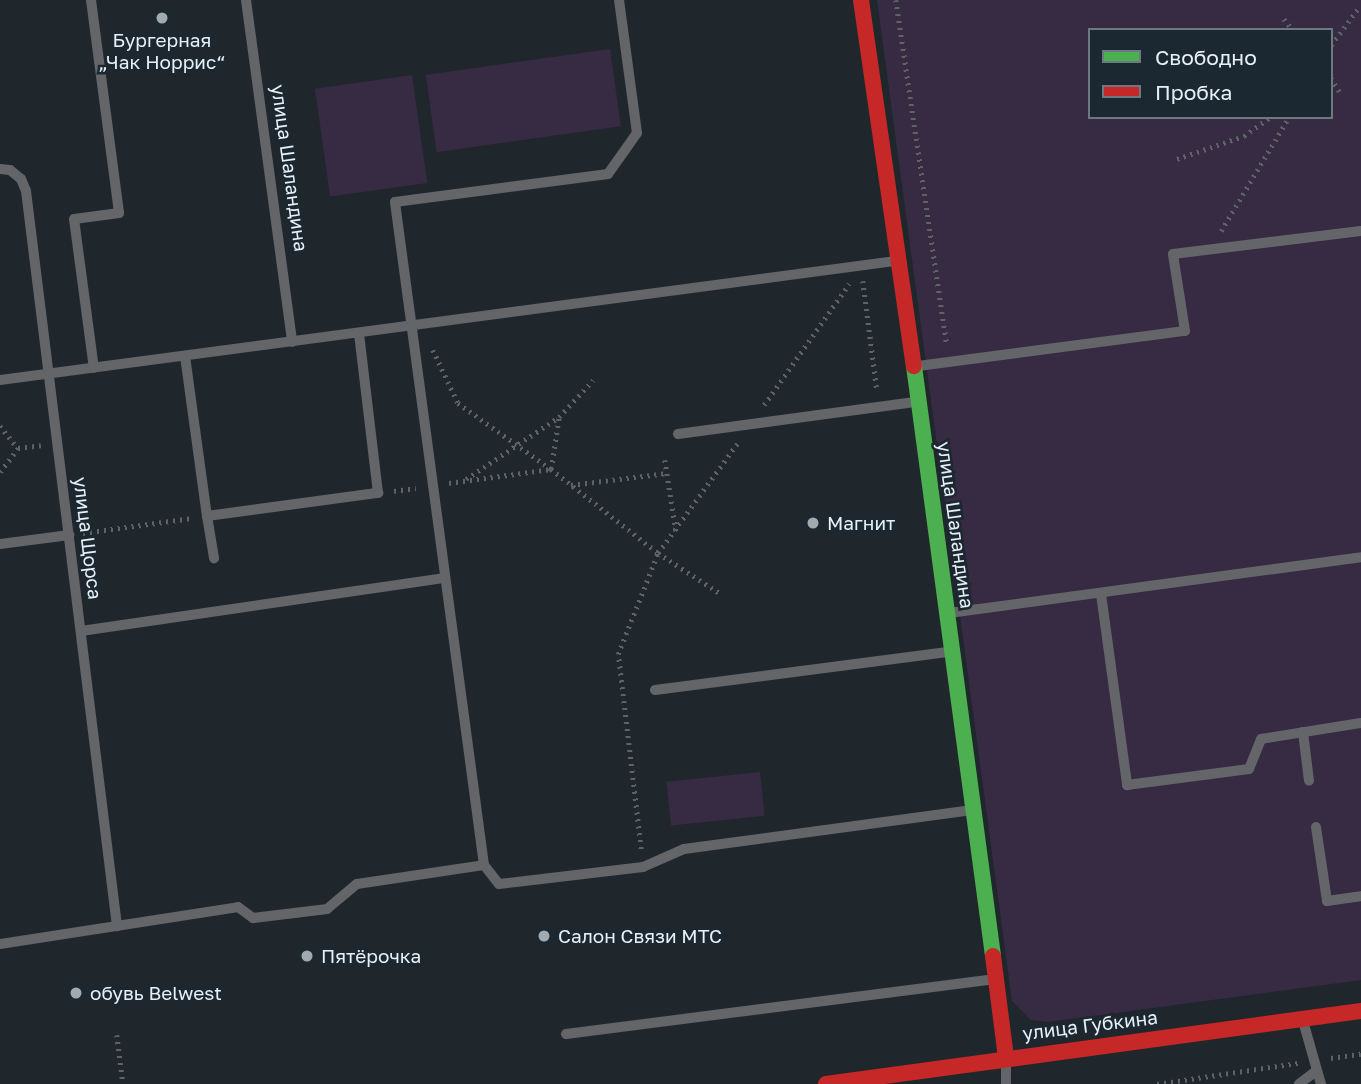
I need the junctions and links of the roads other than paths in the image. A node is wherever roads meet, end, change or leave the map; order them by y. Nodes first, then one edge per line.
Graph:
1 (91, 0) edge
2 (246, 0) edge
3 (619, 0) edge
4 (861, 0) edge
5 (0, 169) edge
6 (1361, 231) edge
7 (899, 261) junction
8 (411, 326) junction
9 (359, 333) junction
10 (292, 342) junction
11 (185, 356) junction
12 (914, 366) junction
13 (94, 368) junction
14 (50, 374) junction
15 (0, 380) edge
16 (918, 402) junction
17 (678, 434) dead end
18 (206, 516) junction
19 (69, 535) junction
20 (0, 544) edge
21 (1361, 557) edge
22 (214, 558) dead end
23 (445, 578) junction
24 (1101, 594) junction
25 (946, 613) junction
26 (81, 631) junction
27 (952, 651) junction
28 (655, 690) dead end
29 (1361, 723) edge
30 (1303, 732) junction
31 (1309, 781) dead end
32 (973, 810) junction
33 (1316, 827) dead end
34 (484, 865) junction
35 (1361, 895) edge
36 (117, 926) junction
37 (0, 944) edge
38 (995, 978) junction
39 (1361, 1011) edge
40 (1302, 1018) junction
41 (566, 1034) dead end
42 (1006, 1057) junction
43 (1315, 1066) junction
44 (826, 1084) edge
45 (1006, 1084) edge
46 (1299, 1084) edge
47 (1321, 1084) edge
48 (1331, 1084) edge

1 - 13 lane
2 - 10 lane, улица Шаландина
3 - 8 lane
4 - 7 street, улица Шаландина
5 - 14 lane, улица Щорса
6 - 12 lane
7 - 8 lane
7 - 12 street, улица Шаландина
8 - 9 lane
8 - 23 lane
9 - 10 lane
9 - 18 lane
10 - 11 lane
11 - 13 lane
11 - 18 lane
12 - 16 street, улица Шаландина
13 - 14 lane
14 - 15 lane
14 - 19 lane, улица Щорса
16 - 17 lane
16 - 25 street, улица Шаландина
18 - 22 lane
19 - 20 lane
19 - 26 lane, улица Щорса
21 - 24 lane
23 - 26 lane
23 - 34 lane
24 - 25 lane
24 - 30 lane
25 - 27 street, улица Шаландина
26 - 36 lane, улица Щорса
27 - 28 lane
27 - 32 street, улица Шаландина
29 - 30 lane
30 - 31 lane
32 - 34 lane
32 - 38 street, улица Шаландина
33 - 35 lane
34 - 36 lane
36 - 37 lane
38 - 41 lane
38 - 42 street, улица Шаландина
39 - 40 street, улица Губкина
40 - 42 street, улица Губкина
40 - 43 lane
42 - 44 street, улица Губкина
42 - 45 lane
43 - 46 lane
43 - 47 lane
43 - 48 lane

